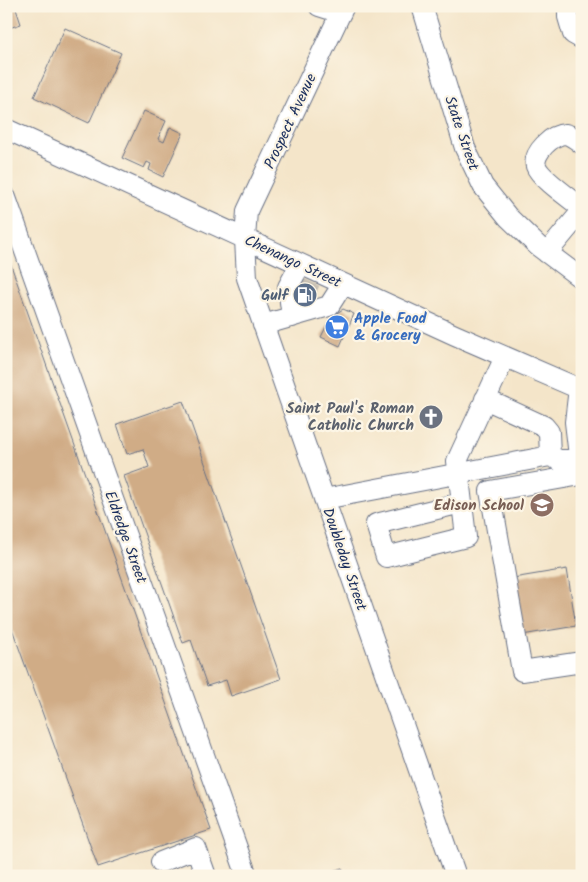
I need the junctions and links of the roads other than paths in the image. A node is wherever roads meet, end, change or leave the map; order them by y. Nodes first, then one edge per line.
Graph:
1 (319, 6) edge
2 (422, 6) edge
3 (568, 6) edge
4 (343, 10) edge
5 (582, 39) edge
6 (6, 129) edge
7 (582, 144) edge
8 (6, 198) edge
9 (582, 210) edge
10 (245, 239) junction
11 (547, 253) junction
12 (300, 265) junction
13 (582, 279) edge
14 (343, 284) junction
15 (309, 292) junction
16 (292, 317) junction
17 (263, 325) junction
18 (505, 356) junction
19 (580, 389) edge
20 (485, 400) junction
21 (550, 456) junction
22 (580, 468) edge
23 (457, 472) junction
24 (582, 481) edge
25 (324, 499) junction
26 (461, 503) junction
27 (582, 662) edge
28 (161, 862) dead end
29 (206, 876) edge
30 (247, 876) edge
31 (456, 876) edge

1 - 4 street
2 - 11 street, State Street
3 - 5 street
4 - 10 street, Prospect Avenue
6 - 10 street, Chenango Street
7 - 9 street
8 - 30 street, Eldredge Street
9 - 11 street
10 - 12 street, Chenango Street
10 - 17 street, Doubleday Street
11 - 13 street, State Street
12 - 14 street, Chenango Street
12 - 15 street
14 - 15 street
14 - 18 street, Chenango Street
15 - 16 street
15 - 16 street
16 - 17 street
17 - 25 street, Doubleday Street
18 - 19 street, Chenango Street
18 - 20 street
19 - 22 street
20 - 21 street
20 - 23 street
21 - 22 street
21 - 23 street
22 - 24 street
22 - 27 street
23 - 25 street
23 - 26 street
25 - 31 street, Doubleday Street
26 - 26 street
28 - 29 street

